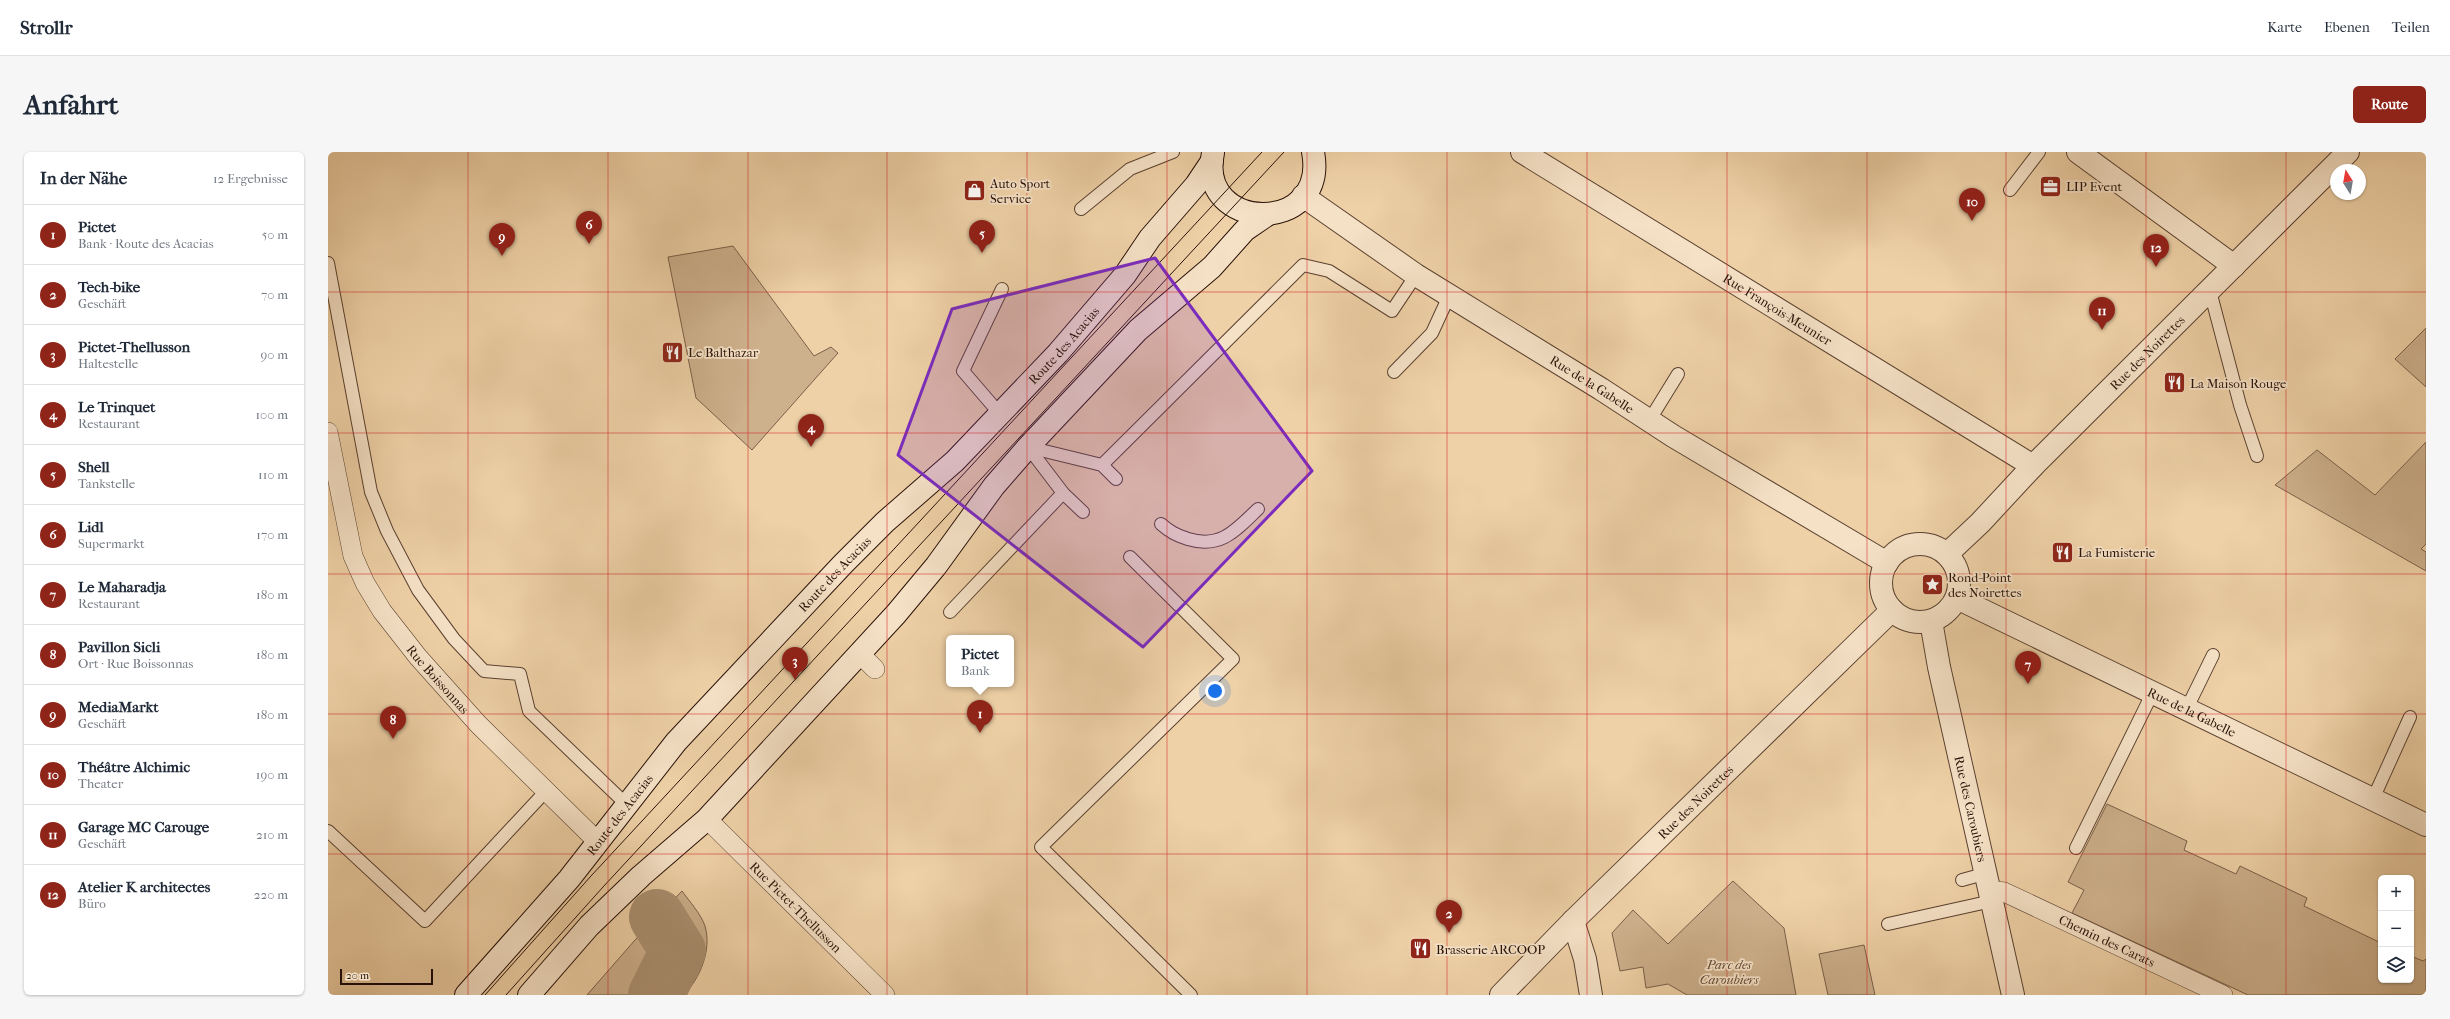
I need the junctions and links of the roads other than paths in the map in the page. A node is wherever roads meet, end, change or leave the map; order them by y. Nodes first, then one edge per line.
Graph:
1 (1173, 152) edge
2 (1522, 152) edge
3 (2039, 152) edge
4 (2078, 152) edge
5 (2348, 152) edge
6 (1213, 156) edge
7 (1317, 158) edge
8 (2010, 190) dead end
9 (1303, 196) junction
10 (1081, 209) dead end
11 (1267, 215) junction
12 (328, 263) edge
13 (2234, 266) junction
14 (1416, 276) junction
15 (1002, 289) dead end
16 (2210, 292) junction
17 (1449, 296) junction
18 (1394, 372) dead end
19 (1678, 374) dead end
20 (1000, 414) junction
21 (1649, 421) junction
22 (328, 432) edge
23 (1028, 446) junction
24 (2257, 456) dead end
25 (1102, 465) junction
26 (2033, 466) junction
27 (1116, 479) dead end
28 (1063, 493) junction
29 (1258, 508) dead end
30 (1083, 512) dead end
31 (1161, 524) dead end
32 (1947, 554) junction
33 (1130, 557) dead end
34 (1887, 563) junction
35 (1957, 598) junction
36 (1892, 610) junction
37 (950, 612) dead end
38 (1931, 621) junction
39 (859, 653) junction
40 (2213, 656) dead end
41 (875, 669) dead end
42 (2153, 692) junction
43 (2187, 708) junction
44 (2410, 717) dead end
45 (545, 792) junction
46 (2373, 799) junction
47 (627, 805) junction
48 (707, 819) junction
49 (2426, 825) edge
50 (328, 831) edge
51 (598, 842) junction
52 (2076, 848) dead end
53 (1962, 880) dead end
54 (1988, 888) junction
55 (1573, 921) junction
56 (1888, 924) dead end
57 (466, 995) edge
58 (529, 995) edge
59 (885, 995) edge
60 (1192, 995) edge
61 (1501, 995) edge
62 (1591, 995) edge
63 (2013, 995) edge
64 (2223, 995) edge

1 - 10 lane
2 - 26 street, Rue François-Meunier
3 - 8 lane
4 - 13 street
5 - 13 street, Rue des Noirettes
6 - 11 street
6 - 20 street, Route des Acacias
7 - 9 street
9 - 11 street
9 - 14 street, Rue de la Gabelle
11 - 23 street
12 - 47 lane
13 - 16 street, Rue des Noirettes
14 - 17 street, Rue de la Gabelle
14 - 25 lane
15 - 20 lane
16 - 24 lane
16 - 26 street, Rue des Noirettes
17 - 18 lane
17 - 21 street, Rue de la Gabelle
19 - 21 lane
20 - 47 street, Route des Acacias
21 - 34 street, Rue de la Gabelle
22 - 45 street, Rue Boissonnas
23 - 25 lane
23 - 28 lane
23 - 39 street
25 - 27 lane
26 - 32 street, Rue des Noirettes
28 - 30 lane
28 - 37 lane
29 - 31 lane
32 - 34 street
32 - 35 street
33 - 60 lane
34 - 36 street
35 - 38 street
35 - 42 street, Rue de la Gabelle
36 - 38 street
36 - 55 street, Rue des Noirettes
38 - 54 street, Rue des Caroubiers
39 - 41 street
39 - 48 street
40 - 43 lane
42 - 43 street, Rue de la Gabelle
42 - 52 lane
43 - 46 street, Rue de la Gabelle
44 - 46 lane
45 - 50 lane
45 - 51 street, Rue Boissonnas
46 - 49 street, Rue de la Gabelle
47 - 51 street, Route des Acacias
48 - 58 street
48 - 59 street, Rue Pictet-Thellusson
51 - 57 street, Route des Acacias
53 - 54 lane
54 - 56 lane
54 - 63 street, Rue des Caroubiers
54 - 64 street, Chemin des Carats
55 - 61 street, Rue des Noirettes
55 - 62 street

